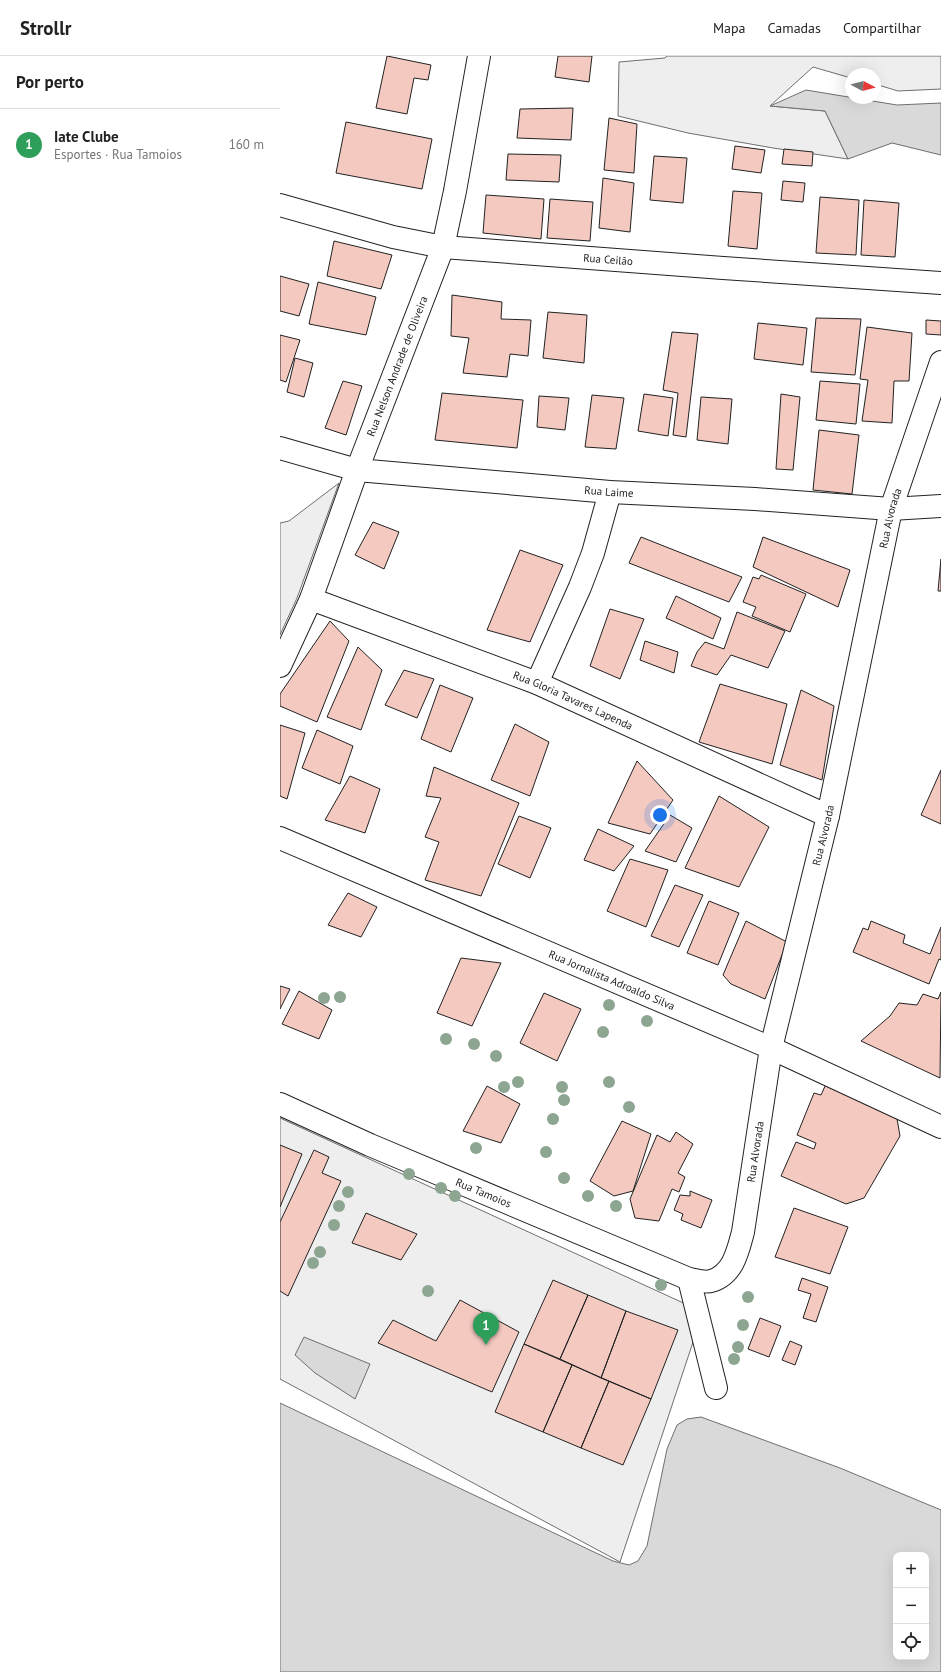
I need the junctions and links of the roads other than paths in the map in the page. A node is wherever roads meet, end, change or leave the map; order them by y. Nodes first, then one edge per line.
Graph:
1 (479, 56) edge
2 (280, 205) edge
3 (443, 247) junction
4 (941, 282) edge
5 (941, 362) edge
6 (280, 448) edge
7 (357, 470) junction
8 (610, 492) junction
9 (941, 506) edge
10 (890, 509) junction
11 (311, 599) junction
12 (280, 666) edge
13 (537, 683) junction
14 (828, 816) junction
15 (280, 838) edge
16 (771, 1048) junction
17 (280, 1104) edge
18 (941, 1127) edge
19 (689, 1279) junction
20 (716, 1388) dead end

1 - 3 street, Rua Nelson Andrade de Oliveira
2 - 3 street, Rua Ceilão
3 - 4 street, Rua Ceilão
3 - 7 street, Rua Nelson Andrade de Oliveira
5 - 10 street, Rua Alvorada
6 - 7 street, Rua Laime
7 - 8 street, Rua Laime
7 - 11 street, Rua Nelson Andrade de Oliveira
8 - 10 street, Rua Laime
8 - 13 street
9 - 10 street, Rua Laime
10 - 14 street, Rua Alvorada
11 - 12 street, Rua Nelson Andrade de Oliveira
11 - 13 street, Rua Gloria Tavares Lapenda
13 - 14 street, Rua Gloria Tavares Lapenda
14 - 16 street, Rua Alvorada
15 - 16 street, Rua Jornalista Adroaldo Silva
16 - 18 street, Rua Jornalista Adroaldo Silva
16 - 19 street, Rua Alvorada
17 - 19 street, Rua Tamoios
19 - 20 street

